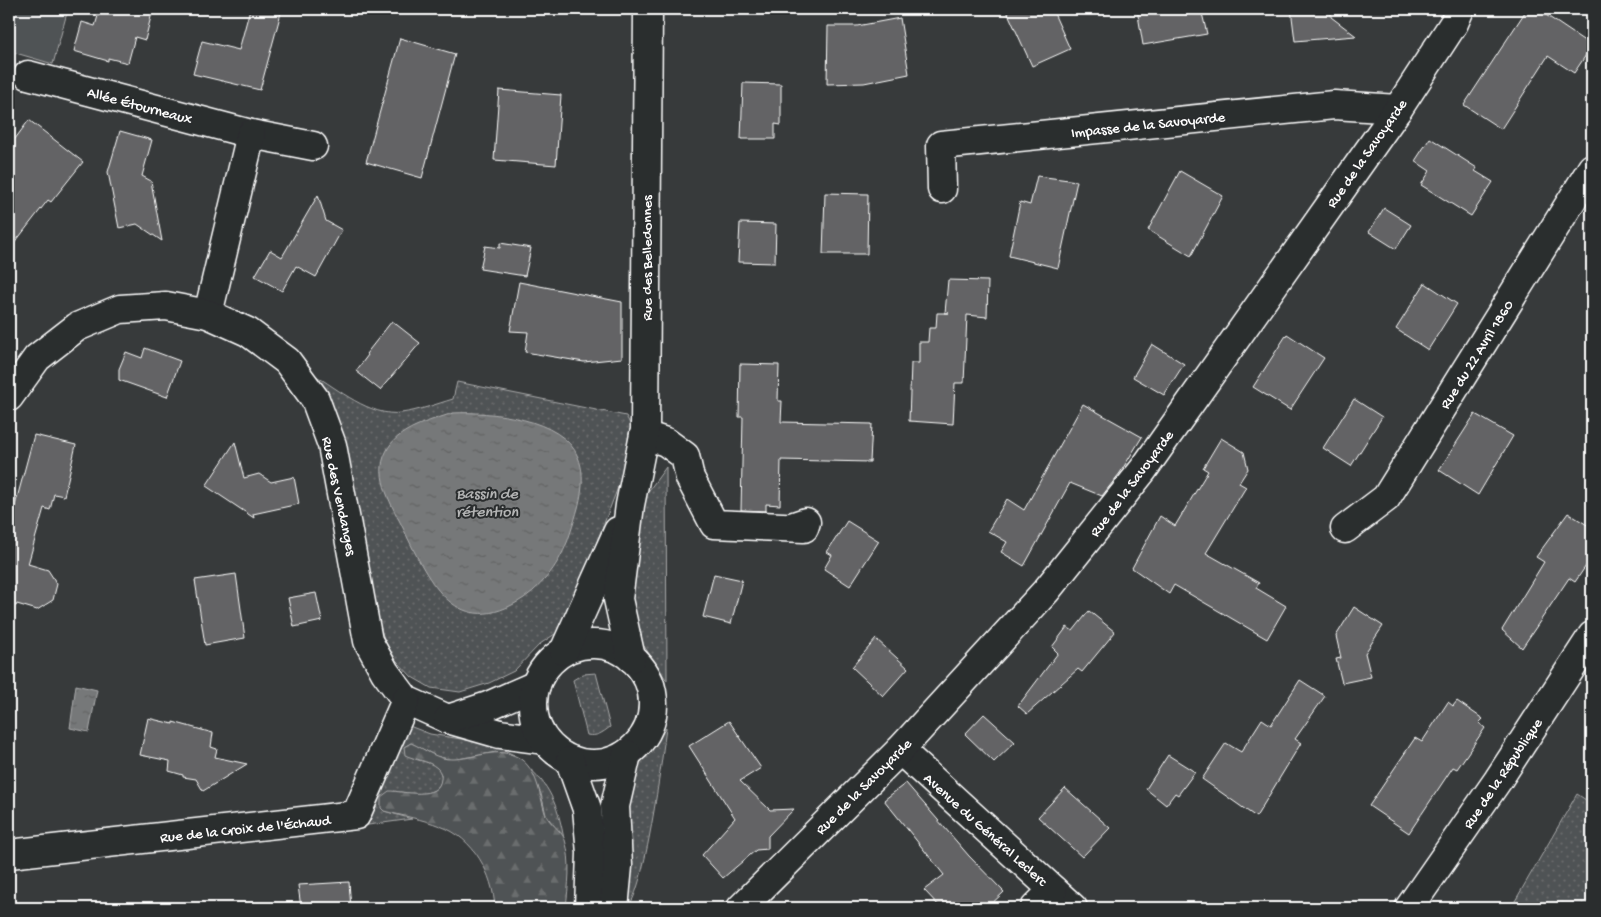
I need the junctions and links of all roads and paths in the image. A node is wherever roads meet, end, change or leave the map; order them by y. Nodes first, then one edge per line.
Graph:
1 (648, 9) edge
2 (1460, 9) edge
3 (28, 75) dead end
4 (1398, 109) junction
5 (251, 134) junction
6 (313, 146) dead end
7 (1592, 168) edge
8 (942, 188) dead end
9 (208, 314) junction
10 (9, 397) edge
11 (644, 435) junction
12 (630, 505) junction
13 (791, 527) dead end
14 (1346, 529) dead end
15 (1592, 636) edge
16 (564, 651) junction
17 (631, 658) junction
18 (536, 685) junction
19 (406, 700) junction
20 (448, 719) junction
21 (544, 740) junction
22 (900, 750) junction
23 (628, 754) junction
24 (570, 761) junction
25 (9, 854) edge
26 (1044, 899) edge
27 (589, 908) edge
28 (614, 908) edge
29 (741, 908) edge
30 (1073, 908) edge
31 (1409, 908) edge

1 - 11 street, Rue des Belledonnes
2 - 4 street, Rue de la Savoyarde
3 - 5 street, Allée Étourneaux
4 - 8 street, Impasse de la Savoyarde
4 - 22 street, Rue de la Savoyarde
5 - 6 street, Allée Étourneaux
5 - 9 street
7 - 14 street, Rue du 22 Avril 1860
9 - 10 street, Rue des Vendanges
9 - 19 street, Rue des Vendanges
11 - 12 street, Rue des Belledonnes
11 - 13 street
12 - 16 street, Rue des Belledonnes
12 - 17 street, Rue des Belledonnes
15 - 31 street, Rue de la République
16 - 17 street
16 - 18 street
17 - 23 street
18 - 20 street
18 - 21 street
19 - 20 street, Rue des Vendanges
19 - 25 street, Rue de la Croix de l'Échaud
20 - 21 street, Rue des Vendanges
21 - 24 street
22 - 26 street, Avenue du Général Leclerc
22 - 29 street, Rue de la Savoyarde
23 - 24 street
23 - 28 street
24 - 27 street
26 - 30 street, Avenue du Général Leclerc

